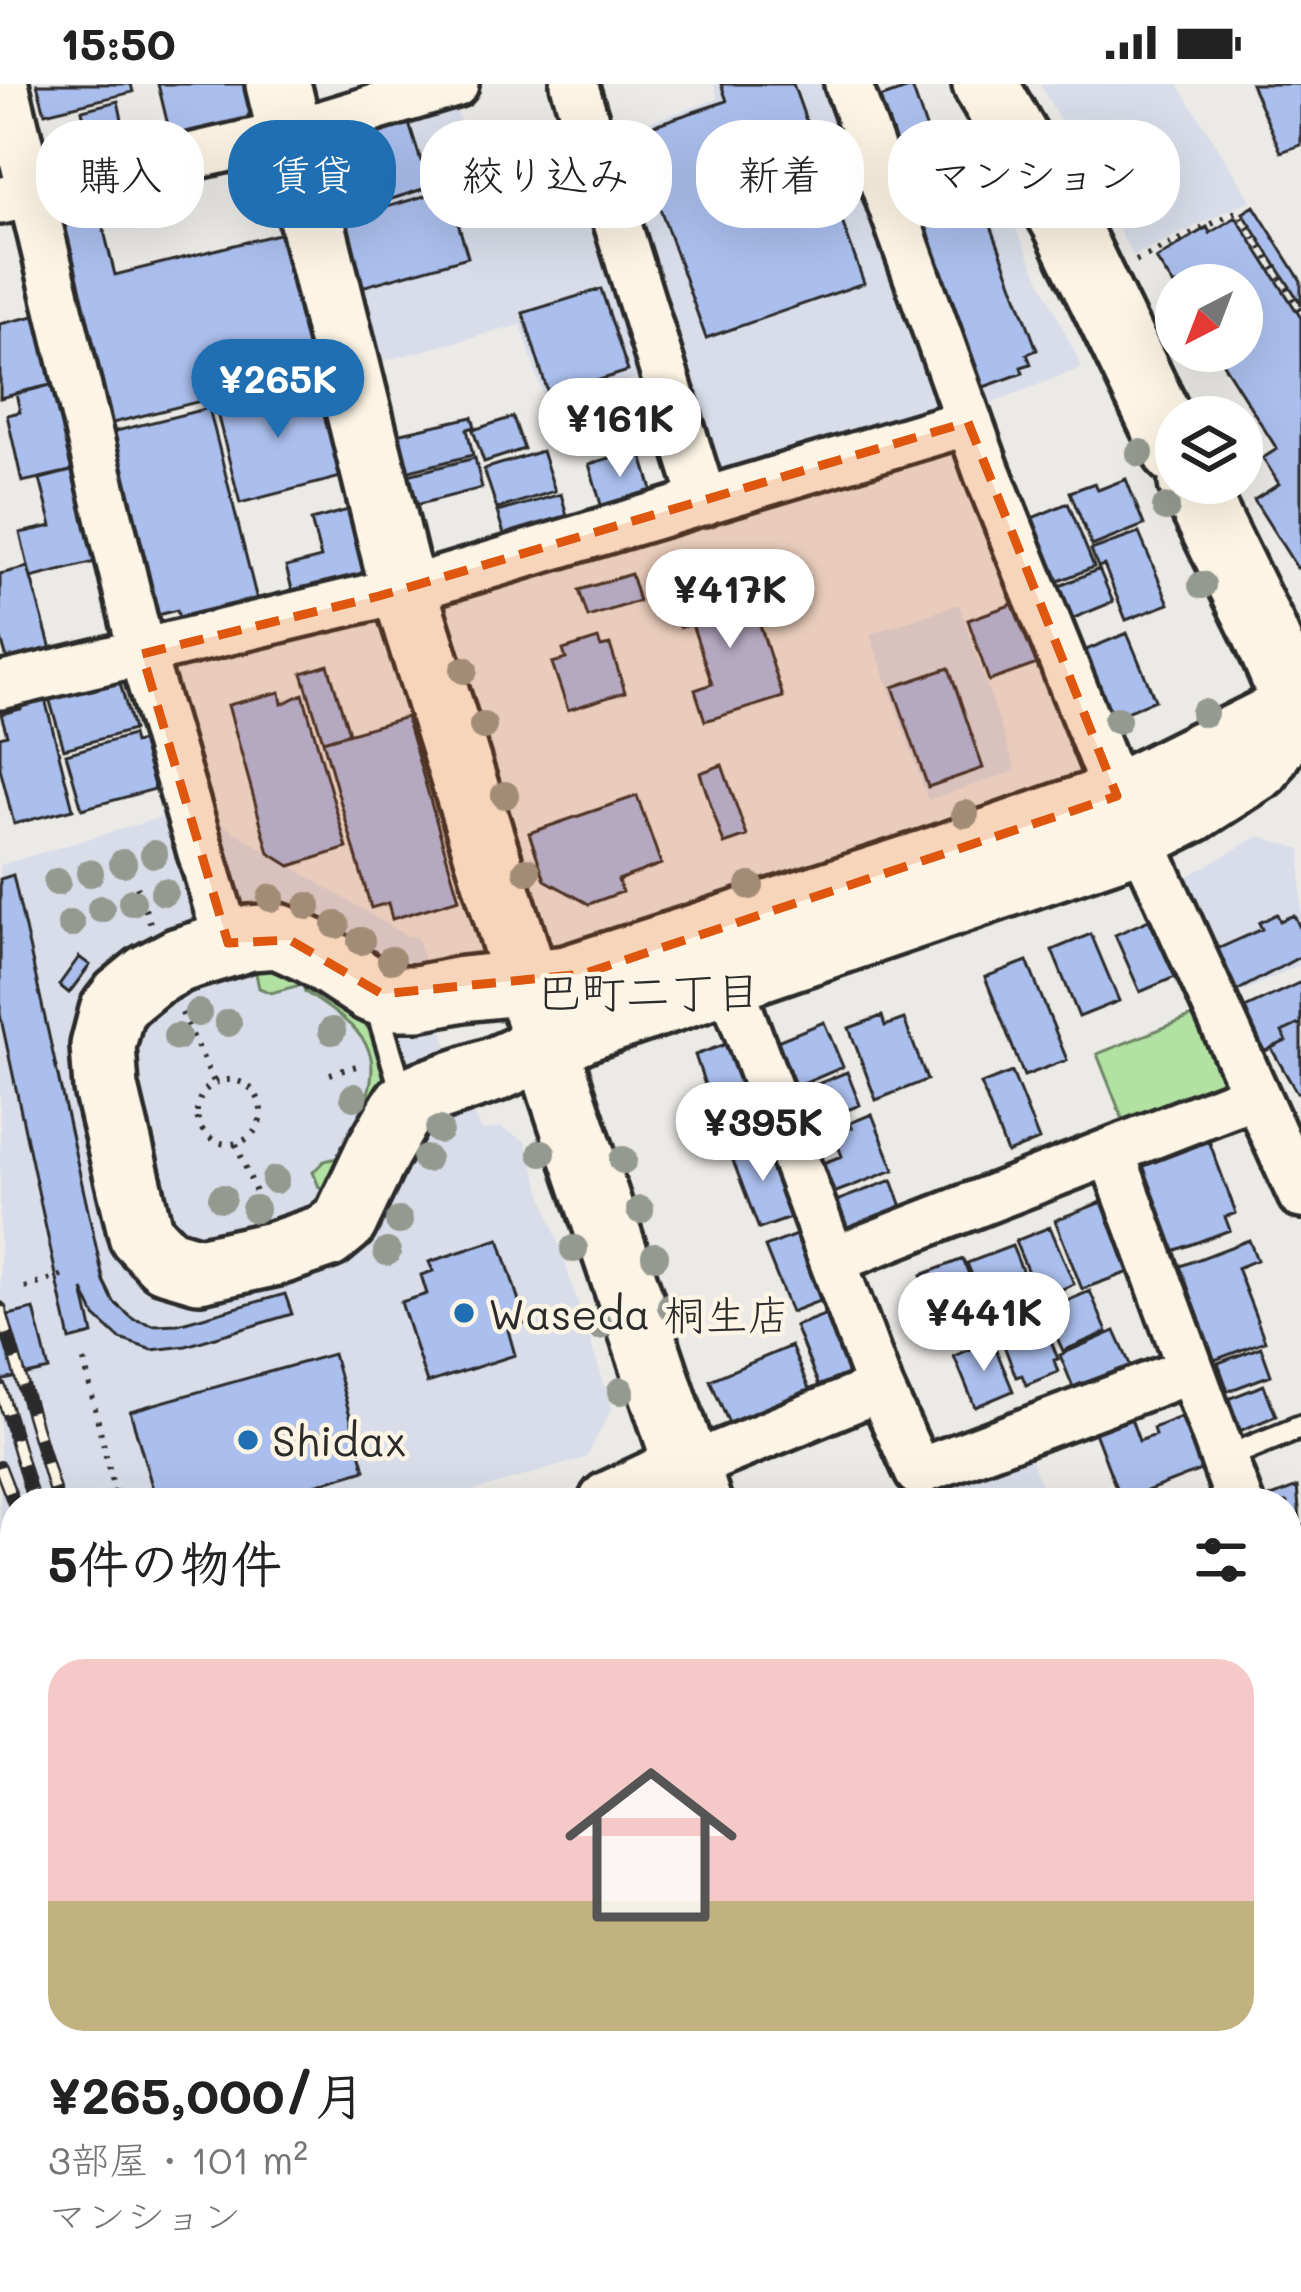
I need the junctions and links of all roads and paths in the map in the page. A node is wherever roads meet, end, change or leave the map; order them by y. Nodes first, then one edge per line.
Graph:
1 (5, 84) edge
2 (455, 84) edge
3 (574, 84) edge
4 (848, 84) edge
5 (985, 84) edge
6 (283, 109) edge
7 (15, 198) edge
8 (1128, 266) dead end
9 (1301, 310) edge
10 (1155, 409) edge
11 (968, 422) junction
12 (704, 502) junction
13 (1200, 504) edge
14 (404, 590) junction
15 (142, 654) junction
16 (0, 686) edge
17 (1300, 710) edge
18 (1128, 816) junction
19 (137, 886) dead end
20 (155, 938) dead end
21 (228, 944) junction
22 (719, 957) junction
23 (526, 983) junction
24 (371, 990) junction
25 (178, 1004) dead end
26 (547, 1046) junction
27 (330, 1074) dead end
28 (214, 1082) junction
29 (384, 1085) junction
30 (1255, 1095) junction
31 (236, 1144) junction
32 (1111, 1152) junction
33 (1301, 1195) edge
34 (267, 1220) dead end
35 (833, 1260) junction
36 (64, 1275) dead end
37 (25, 1288) dead end
38 (84, 1361) dead end
39 (1191, 1370) junction
40 (880, 1388) junction
41 (1301, 1426) edge
42 (1224, 1458) junction
43 (693, 1485) edge
44 (114, 1488) edge
45 (1235, 1488) edge

1 - 7 street
2 - 6 street
3 - 12 street
4 - 11 street
5 - 10 street
6 - 7 street
6 - 14 street
7 - 15 street
8 - 9 path
11 - 12 street
11 - 18 street
12 - 14 street
13 - 17 street
14 - 15 street
14 - 23 street
15 - 16 street
15 - 21 street
17 - 18 street
18 - 22 street
18 - 30 street
19 - 20 path
21 - 24 street
21 - 29 street
22 - 23 street
22 - 26 street
22 - 35 street
23 - 24 street
23 - 26 street
24 - 29 lane
25 - 28 path
26 - 29 street
26 - 43 street
27 - 29 path
28 - 31 path
28 - 31 path
30 - 32 street
30 - 33 street
31 - 34 path
32 - 35 street
32 - 39 street
35 - 40 street
36 - 37 path
38 - 44 path
39 - 40 street
39 - 42 street
40 - 43 street
41 - 42 lane
42 - 45 street

